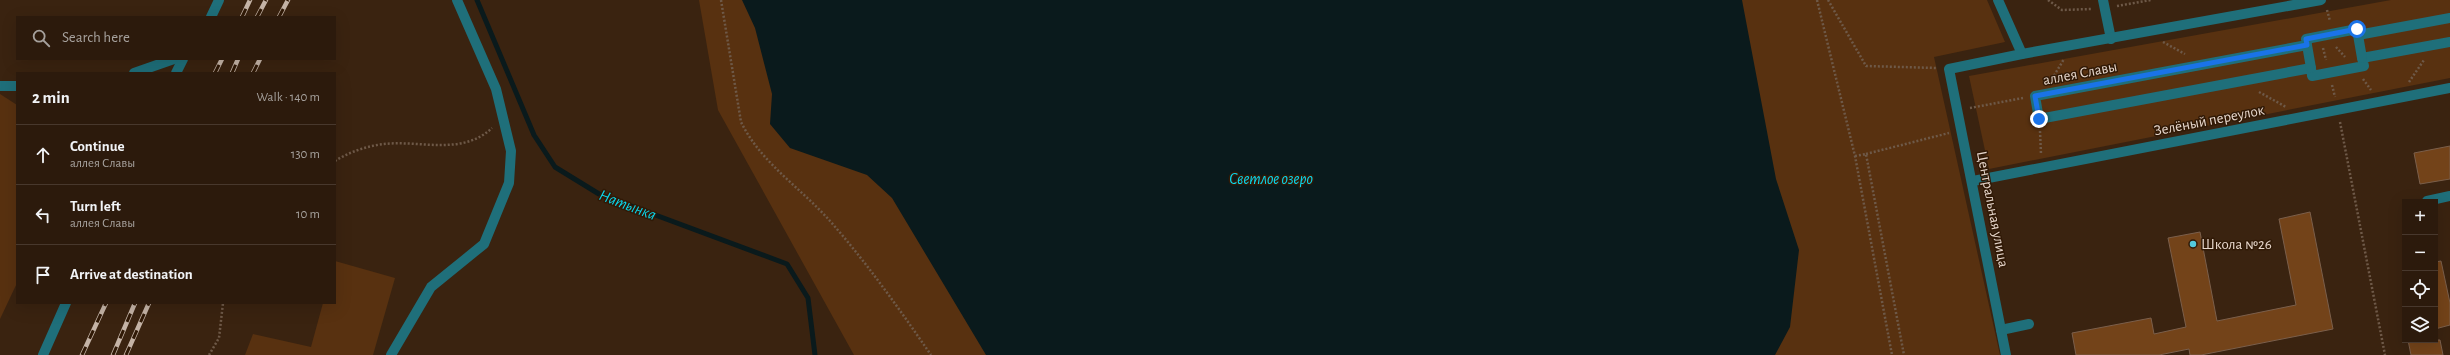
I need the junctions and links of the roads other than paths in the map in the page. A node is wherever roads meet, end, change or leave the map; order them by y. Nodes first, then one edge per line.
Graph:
1 (219, 0) edge
2 (457, 0) edge
3 (1998, 0) edge
4 (2103, 0) edge
5 (2320, 0) edge
6 (211, 16) edge
7 (2450, 18) edge
8 (2358, 35) junction
9 (2111, 39) junction
10 (2450, 42) edge
11 (2307, 45) junction
12 (2022, 54) junction
13 (2362, 58) junction
14 (171, 60) edge
15 (182, 60) edge
16 (2311, 68) junction
17 (137, 72) edge
18 (176, 72) edge
19 (0, 86) edge
20 (16, 86) edge
21 (2450, 88) edge
22 (1973, 182) junction
23 (2450, 196) edge
24 (2436, 199) edge
25 (66, 304) edge
26 (2029, 324) dead end
27 (2001, 330) junction
28 (42, 355) edge
29 (391, 355) edge
30 (2006, 355) edge

1 - 6 street
2 - 29 street
3 - 12 street
4 - 9 street
5 - 9 street
7 - 8 street, аллея Славы
8 - 11 street, аллея Славы
8 - 13 street
9 - 12 street
10 - 13 street
11 - 16 street
11 - 16 street, аллея Славы
12 - 22 street, Центральная улица
13 - 16 street
14 - 17 street
15 - 18 street
19 - 20 street
21 - 22 street, Зелёный переулок
22 - 27 street, Центральная улица
23 - 24 street
25 - 28 street
26 - 27 street
27 - 30 street, Центральная улица

